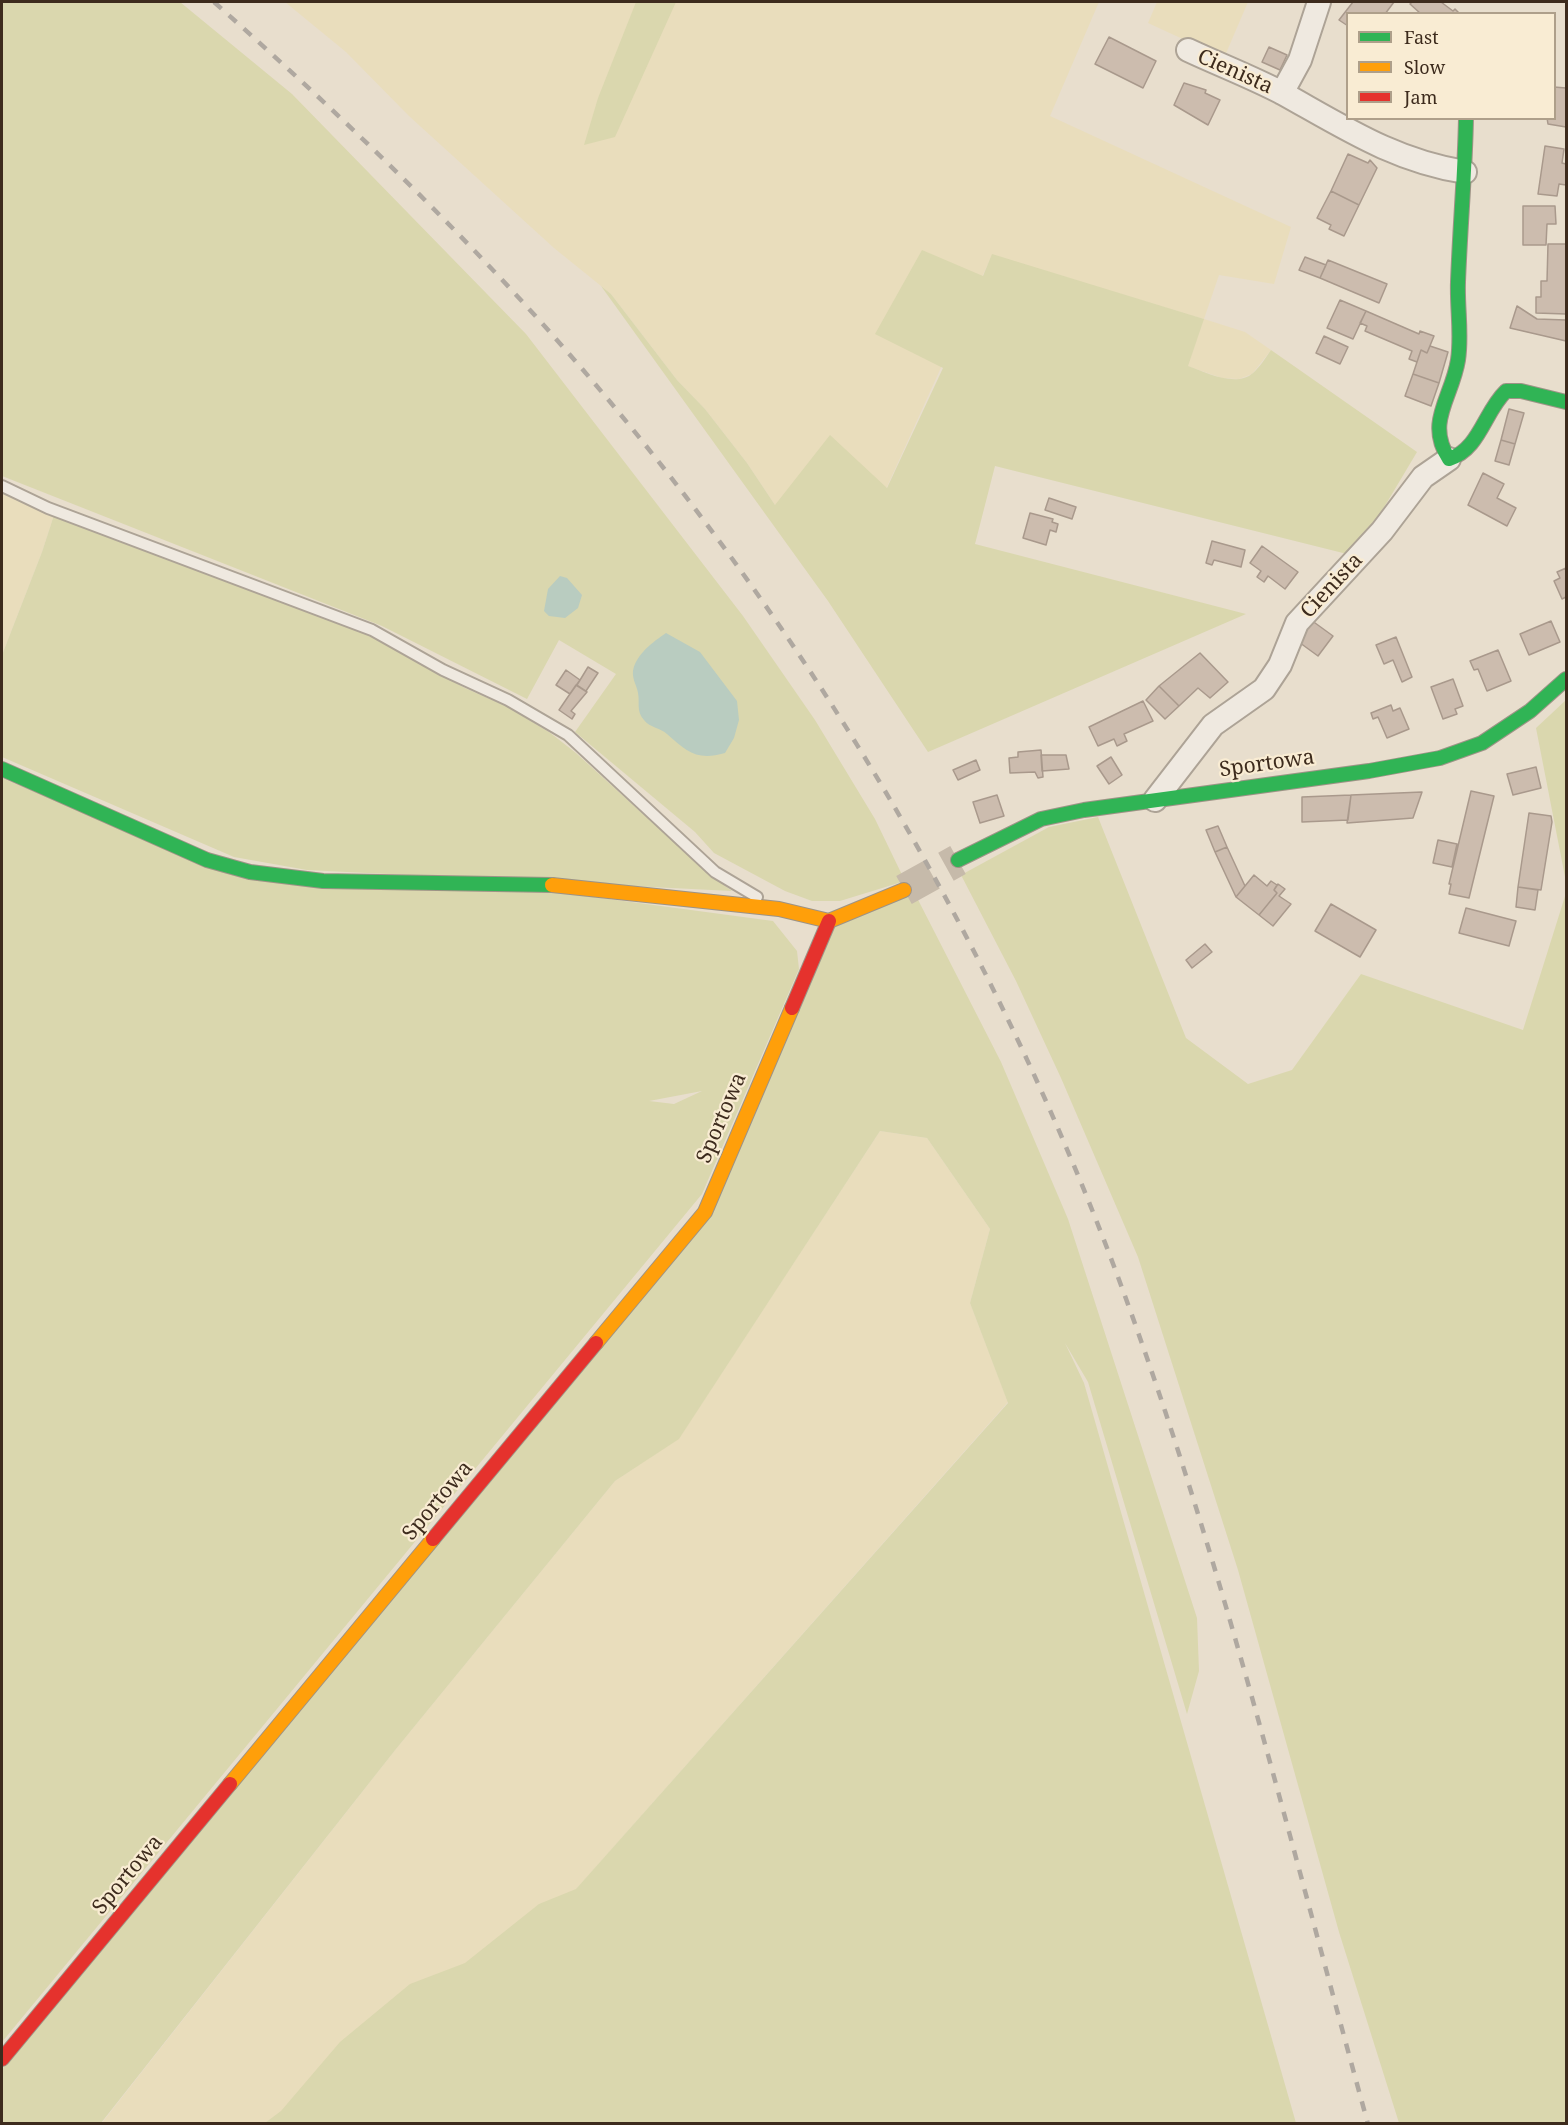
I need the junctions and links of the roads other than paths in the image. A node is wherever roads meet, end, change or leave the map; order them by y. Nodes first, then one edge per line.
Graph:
1 (1319, 2) edge
2 (1188, 50) dead end
3 (1282, 93) junction
4 (1466, 120) edge
5 (1465, 172) junction
6 (1566, 402) edge
7 (1449, 459) junction
8 (2, 486) edge
9 (1566, 679) edge
10 (2, 769) edge
11 (1155, 800) junction
12 (958, 860) tunnel mouth
13 (904, 890) tunnel mouth
14 (778, 909) junction
15 (829, 921) junction
16 (2, 2059) edge

1 - 3 street, Cienista
2 - 3 street, Cienista
3 - 5 street, Cienista
4 - 5 street
5 - 7 street
6 - 7 street, Cienista
7 - 11 street, Cienista
8 - 14 lane
9 - 11 street, Sportowa
10 - 14 street
11 - 12 street, Sportowa
13 - 15 street
14 - 15 street
15 - 16 street, Sportowa

